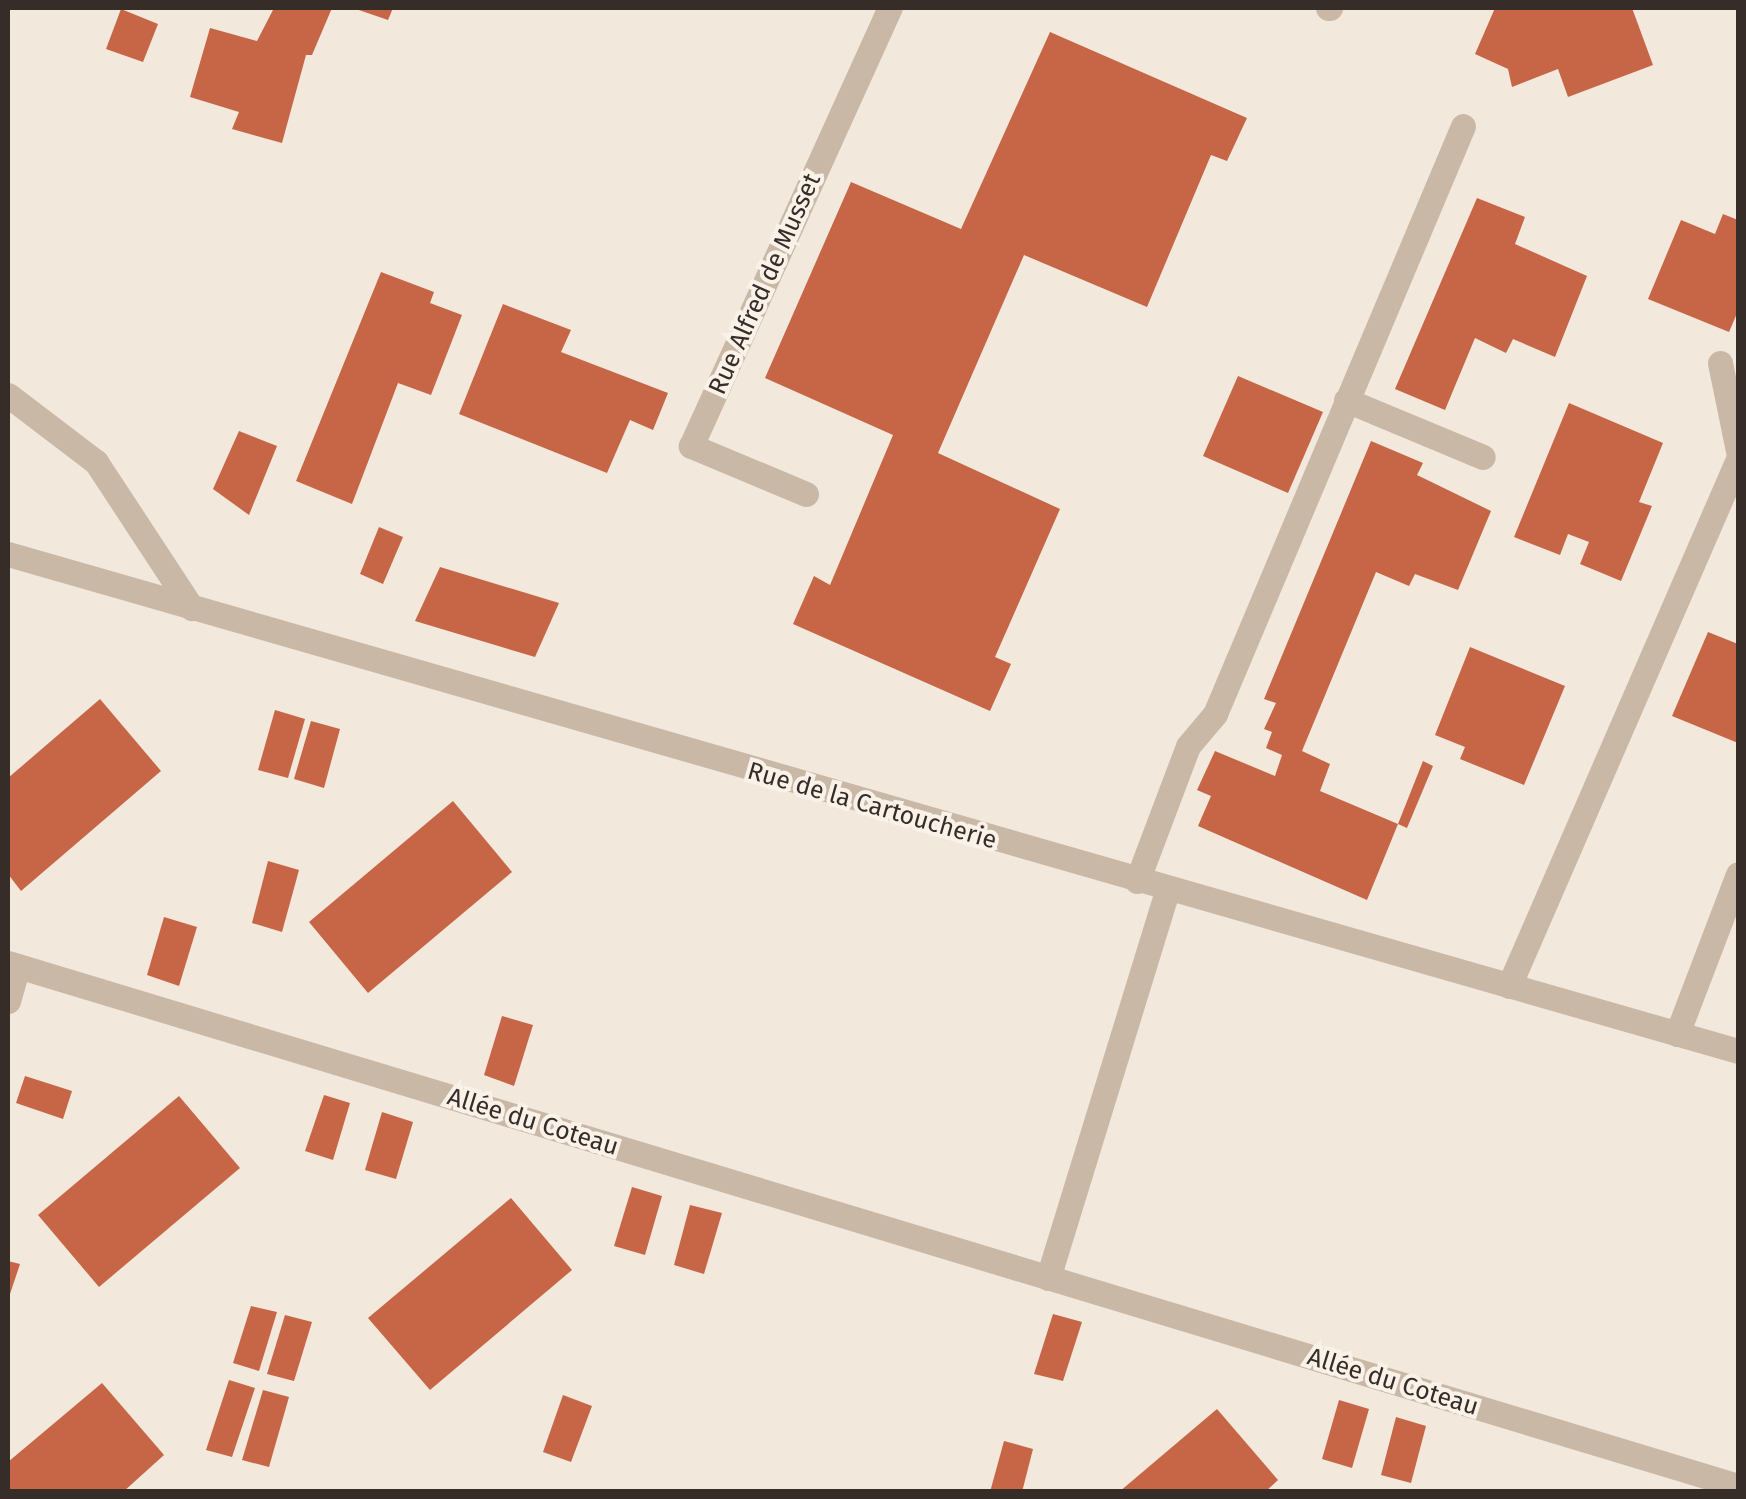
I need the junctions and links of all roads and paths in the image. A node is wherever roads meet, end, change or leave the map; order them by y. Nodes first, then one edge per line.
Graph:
1 (890, 8) edge
2 (1463, 126) dead end
3 (1720, 364) dead end
4 (8, 395) edge
5 (1346, 400) junction
6 (1738, 450) edge
7 (1482, 457) dead end
8 (1738, 459) edge
9 (806, 494) dead end
10 (8, 554) edge
11 (192, 608) junction
12 (1738, 874) edge
13 (1137, 881) junction
14 (1167, 890) junction
15 (13, 964) edge
16 (1508, 986) junction
17 (8, 1001) edge
18 (1676, 1034) junction
19 (1738, 1051) edge
20 (1048, 1278) junction
21 (1738, 1486) edge

1 - 9 street, Rue Alfred de Musset
2 - 5 street
3 - 6 street
4 - 11 street
5 - 7 street
5 - 13 street
8 - 16 street
10 - 11 street, Rue de la Cartoucherie
11 - 13 street, Rue de la Cartoucherie
12 - 18 street
13 - 14 street, Rue de la Cartoucherie
14 - 16 street, Rue de la Cartoucherie
14 - 20 street
15 - 17 street, Allée du Coteau
15 - 20 street, Allée du Coteau
16 - 18 street, Rue de la Cartoucherie
18 - 19 street, Rue de la Cartoucherie
20 - 21 street, Allée du Coteau

